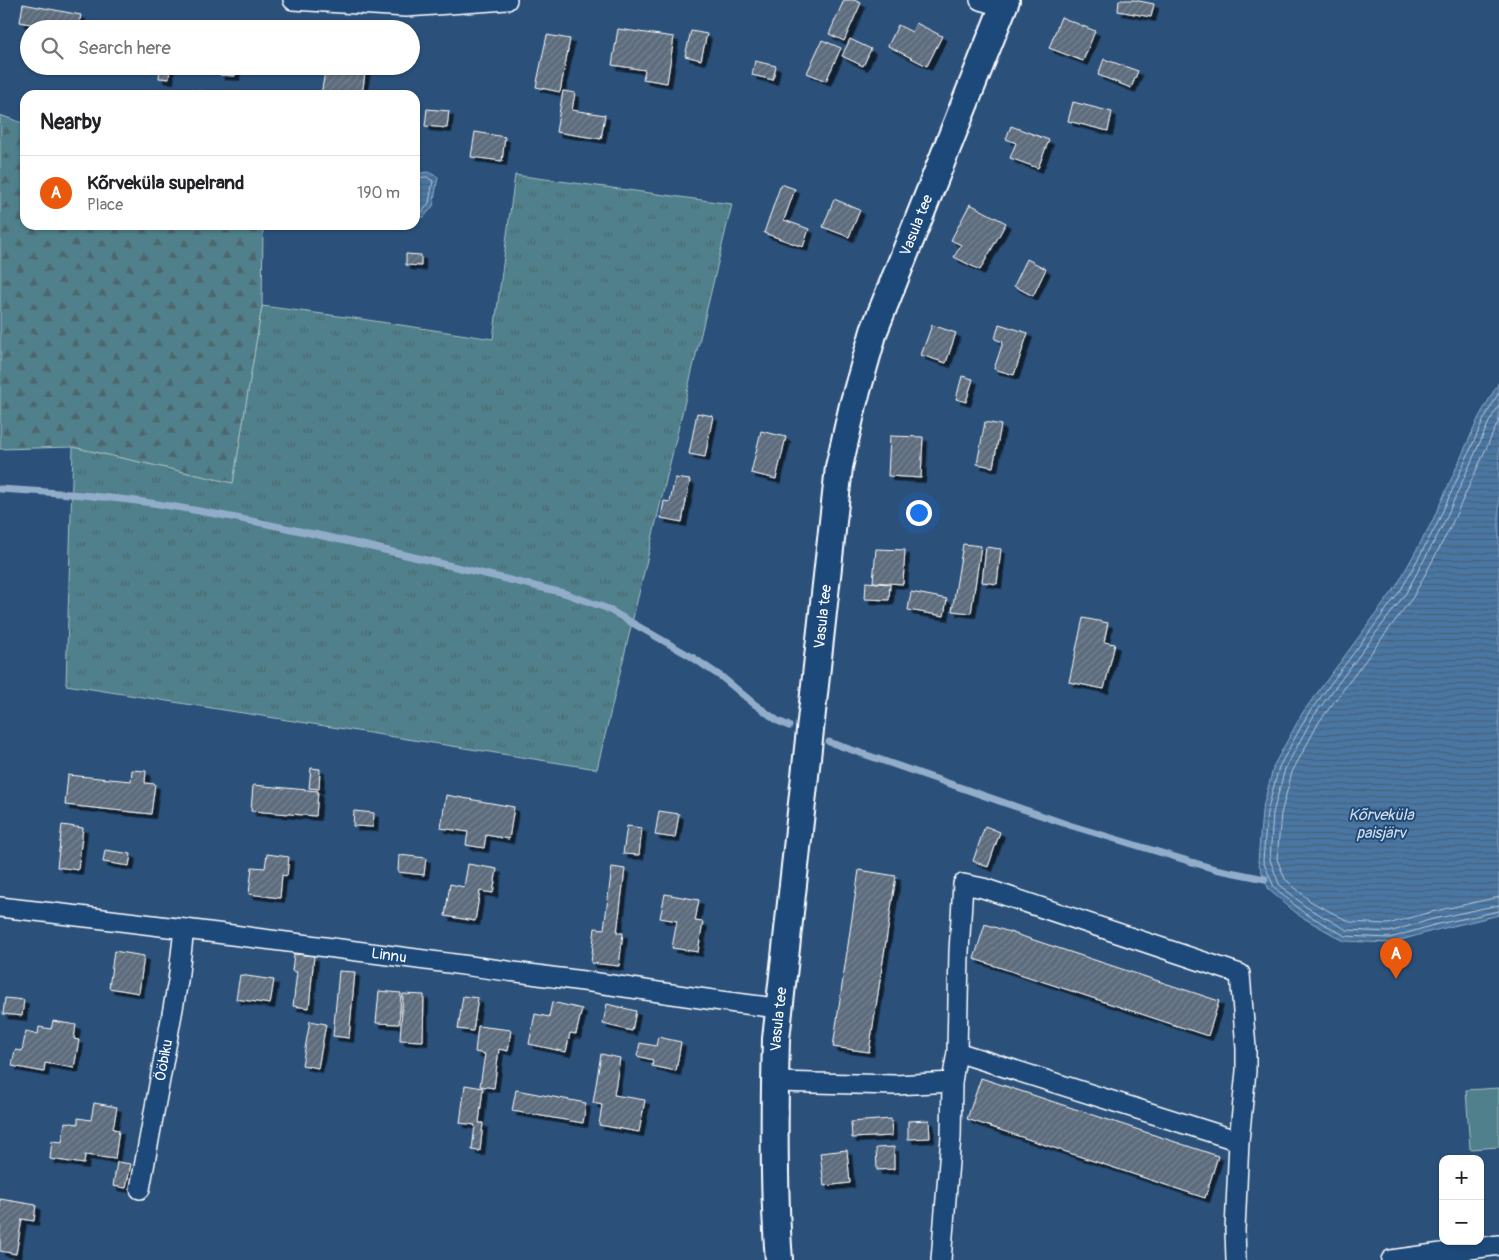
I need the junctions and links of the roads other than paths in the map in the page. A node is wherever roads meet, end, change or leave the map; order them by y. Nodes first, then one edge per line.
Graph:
1 (293, 0) edge
2 (507, 0) edge
3 (997, 2) edge
4 (406, 3) edge
5 (0, 907) edge
6 (184, 929) junction
7 (779, 1008) junction
8 (956, 1052) junction
9 (775, 1082) junction
10 (952, 1082) junction
11 (1239, 1141) junction
12 (140, 1190) dead end
13 (1499, 1247) edge
14 (779, 1260) edge
15 (942, 1260) edge
16 (1236, 1260) edge
17 (1391, 1260) edge

1 - 4 street
2 - 4 street
3 - 7 street, Vasula tee
5 - 6 street, Linnu
6 - 7 street, Linnu
6 - 12 street, Ööbiku
7 - 9 street, Vasula tee
8 - 10 street
8 - 11 street
8 - 11 street
9 - 10 street
9 - 14 street, Vasula tee
10 - 15 street
11 - 16 street
13 - 17 street

